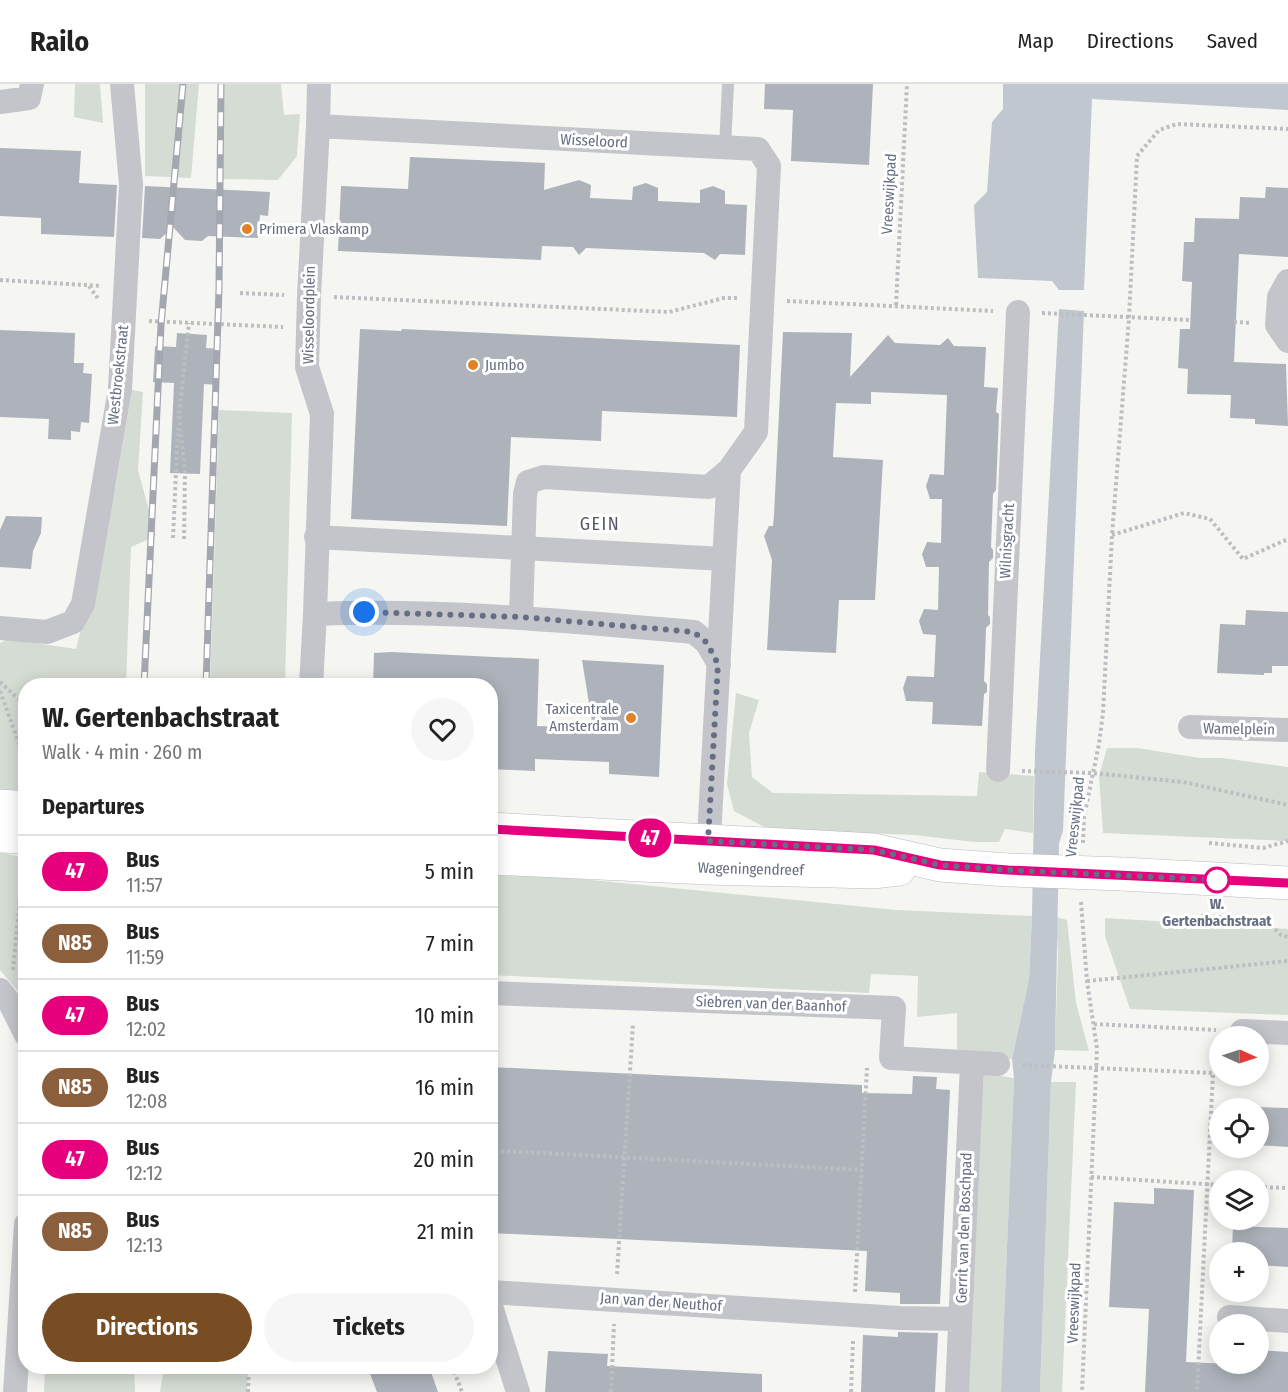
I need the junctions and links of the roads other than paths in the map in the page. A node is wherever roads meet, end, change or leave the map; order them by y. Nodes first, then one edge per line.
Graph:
1 (32, 84) edge
2 (122, 84) edge
3 (320, 84) edge
4 (728, 84) edge
5 (0, 102) edge
6 (318, 126) junction
7 (725, 147) junction
8 (1288, 281) edge
9 (1018, 312) dead end
10 (1288, 341) edge
11 (729, 470) junction
12 (316, 537) junction
13 (523, 549) junction
14 (724, 559) junction
15 (315, 614) junction
16 (521, 617) junction
17 (0, 628) edge
18 (718, 664) junction
19 (311, 678) edge
20 (1190, 727) dead end
21 (1288, 730) edge
22 (998, 770) dead end
23 (0, 806) edge
24 (18, 807) edge
25 (498, 830) edge
26 (0, 836) edge
27 (18, 848) edge
28 (708, 854) junction
29 (498, 858) edge
30 (1288, 883) edge
31 (6, 980) edge
32 (498, 993) edge
33 (18, 1020) edge
34 (1269, 1032) edge
35 (1288, 1033) edge
36 (972, 1064) junction
37 (998, 1064) road end
38 (498, 1292) edge
39 (960, 1319) junction
40 (1269, 1320) edge
41 (1288, 1321) edge
42 (498, 1328) edge
43 (18, 1346) edge
44 (15, 1392) edge
45 (518, 1392) edge
46 (957, 1392) edge

1 - 5 street
2 - 17 street, Westbroekstraat, bridge
3 - 6 street
4 - 7 lane
6 - 7 street, Wisseloord
6 - 12 street, Wisseloordplein
7 - 11 street, Wisseloord
8 - 10 street
9 - 22 street, Wilnisgracht
11 - 13 street
11 - 14 street
12 - 13 street
12 - 15 street, Wisseloordplein
13 - 14 street
13 - 16 street
14 - 18 street
15 - 16 street
15 - 19 street, Wisseloordplein
16 - 18 street
18 - 28 street
20 - 21 street, Wamelplein
23 - 24 street
25 - 28 street, Wageningendreef
26 - 27 street
28 - 29 street, Wageningendreef
28 - 30 street, Wageningendreef, bridge
31 - 33 street
32 - 36 street, Siebren van der Baanhof
34 - 35 street
36 - 37 street, Siebren van der Baanhof
36 - 39 street, Gerrit van den Boschpad
38 - 39 street, Jan van der Neuthof
39 - 46 street, Gerrit van den Boschpad
40 - 41 street
42 - 45 street
43 - 44 street

